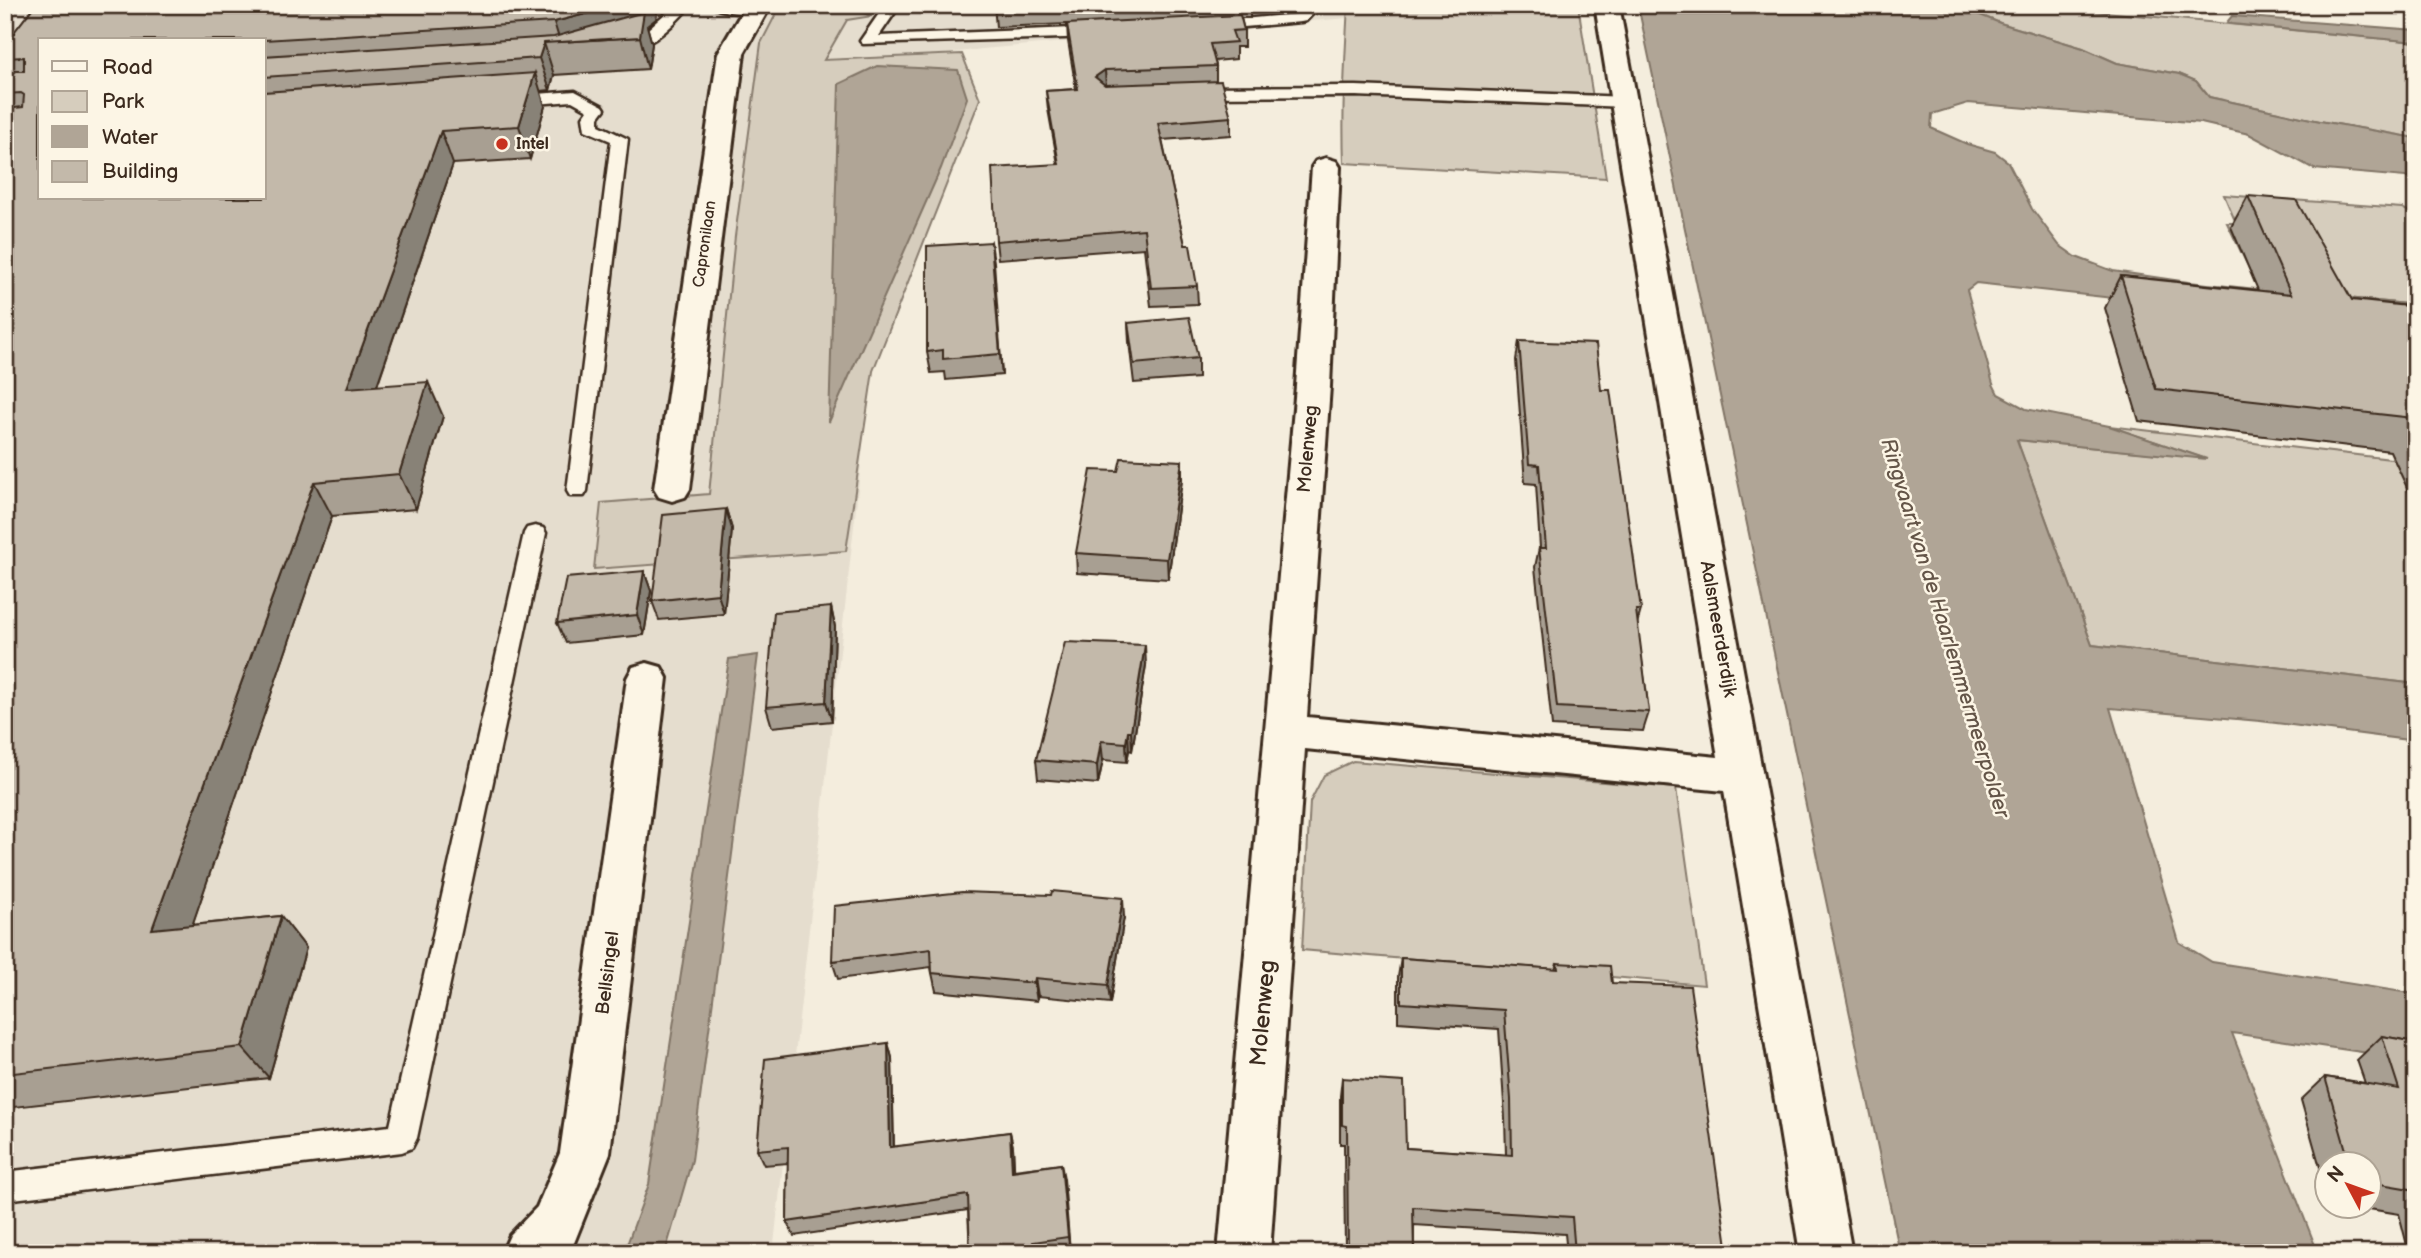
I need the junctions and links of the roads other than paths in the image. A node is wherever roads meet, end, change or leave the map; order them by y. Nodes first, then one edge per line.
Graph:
1 (684, 5) edge
2 (717, 5) edge
3 (893, 5) edge
4 (1314, 5) edge
5 (1607, 5) edge
6 (757, 7) edge
7 (1197, 27) edge
8 (1109, 32) edge
9 (604, 50) edge
10 (1174, 93) edge
11 (491, 102) edge
12 (1626, 102) junction
13 (1326, 167) dead end
14 (672, 489) dead end
15 (577, 491) dead end
16 (535, 533) dead end
17 (647, 678) dead end
18 (1285, 731) junction
19 (1744, 776) junction
20 (5, 1186) edge
21 (528, 1253) edge
22 (1244, 1253) edge
23 (1826, 1253) edge

1 - 9 lane
2 - 6 lane
3 - 8 lane
4 - 7 lane
5 - 12 street, Aalsmeerderdijk
6 - 14 street, Capronilaan
10 - 12 lane
11 - 15 lane
12 - 19 street, Aalsmeerderdijk
13 - 18 street, Molenweg
16 - 20 lane
17 - 21 street, Bellsingel
18 - 19 street
18 - 22 street, Molenweg
19 - 23 street, Aalsmeerderdijk

